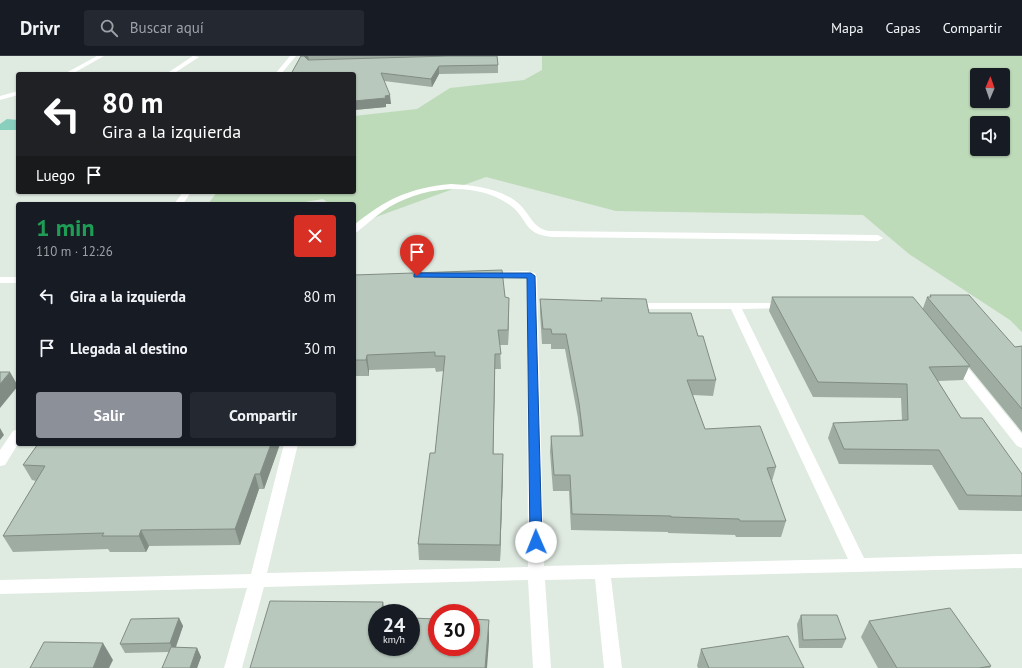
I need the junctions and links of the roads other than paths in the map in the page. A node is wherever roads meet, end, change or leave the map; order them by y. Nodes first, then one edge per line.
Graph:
1 (101, 56) edge
2 (196, 56) edge
3 (293, 56) edge
4 (71, 72) edge
5 (172, 72) edge
6 (280, 72) edge
7 (16, 94) edge
8 (0, 99) edge
9 (16, 99) edge
10 (356, 228) edge
11 (878, 238) dead end
12 (480, 275) edge
13 (0, 280) edge
14 (16, 280) edge
15 (618, 306) edge
16 (735, 306) junction
17 (797, 306) edge
18 (947, 350) edge
19 (16, 437) edge
20 (1022, 443) edge
21 (291, 446) edge
22 (0, 461) edge
23 (1022, 561) edge
24 (859, 565) junction
25 (602, 571) junction
26 (536, 573) junction
27 (257, 581) junction
28 (0, 587) edge
29 (233, 668) edge
30 (542, 668) edge
31 (613, 668) edge

1 - 4 street
2 - 5 street
3 - 6 street
7 - 8 street
8 - 9 street
10 - 11 street
12 - 26 street
13 - 14 street
15 - 16 street
16 - 17 street
16 - 24 street
18 - 20 street
19 - 22 street
21 - 27 street
23 - 24 street
24 - 25 street
25 - 26 street
25 - 31 street
26 - 27 street
26 - 30 street
27 - 28 street
27 - 29 street

